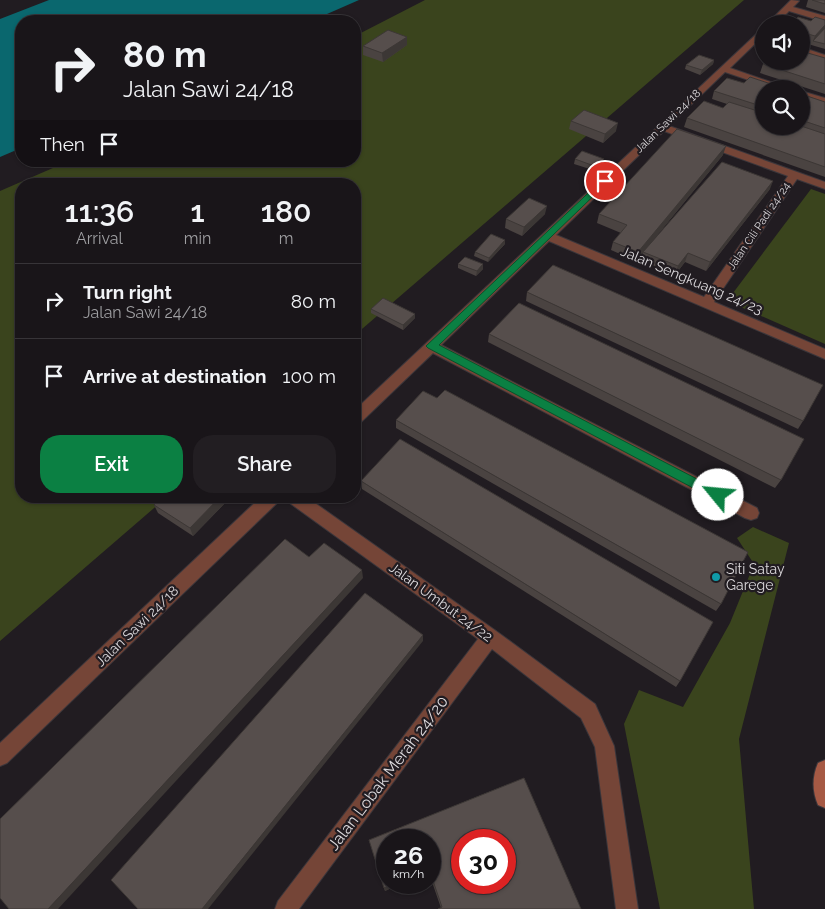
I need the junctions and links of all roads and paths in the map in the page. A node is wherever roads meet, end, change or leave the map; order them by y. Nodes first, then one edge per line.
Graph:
1 (796, 0) edge
2 (788, 8) junction
3 (781, 15) edge
4 (825, 19) edge
5 (755, 41) edge
6 (810, 53) edge
7 (825, 58) edge
8 (724, 68) junction
9 (759, 80) edge
10 (810, 97) edge
11 (825, 102) edge
12 (662, 127) junction
13 (794, 175) junction
14 (825, 186) edge
15 (548, 236) junction
16 (707, 303) junction
17 (432, 346) junction
18 (825, 354) edge
19 (361, 413) edge
20 (266, 503) edge
21 (303, 503) edge
22 (752, 513) dead end
23 (490, 637) junction
24 (0, 756) edge
25 (825, 770) edge
26 (825, 798) edge
27 (286, 909) edge
28 (627, 909) edge

1 - 2 street
2 - 3 street
2 - 4 street
5 - 8 street, Jalan Sawi 24/18
6 - 7 street
8 - 9 street
8 - 12 street, Jalan Sawi 24/18
10 - 11 street
12 - 13 street
12 - 15 street, Jalan Sawi 24/18
13 - 14 street
13 - 16 street, Jalan Cili Padi 24/24
15 - 16 street, Jalan Sengkuang 24/23
15 - 17 street, Jalan Sawi 24/18
16 - 18 street, Jalan Sengkuang 24/23
17 - 19 street, Jalan Sawi 24/18
17 - 22 street
20 - 24 street, Jalan Sawi 24/18
21 - 23 street, Jalan Umbut 24/22
23 - 27 street, Jalan Lobak Merah 24/20
23 - 28 street, Jalan Umbut 24/22
25 - 26 street

